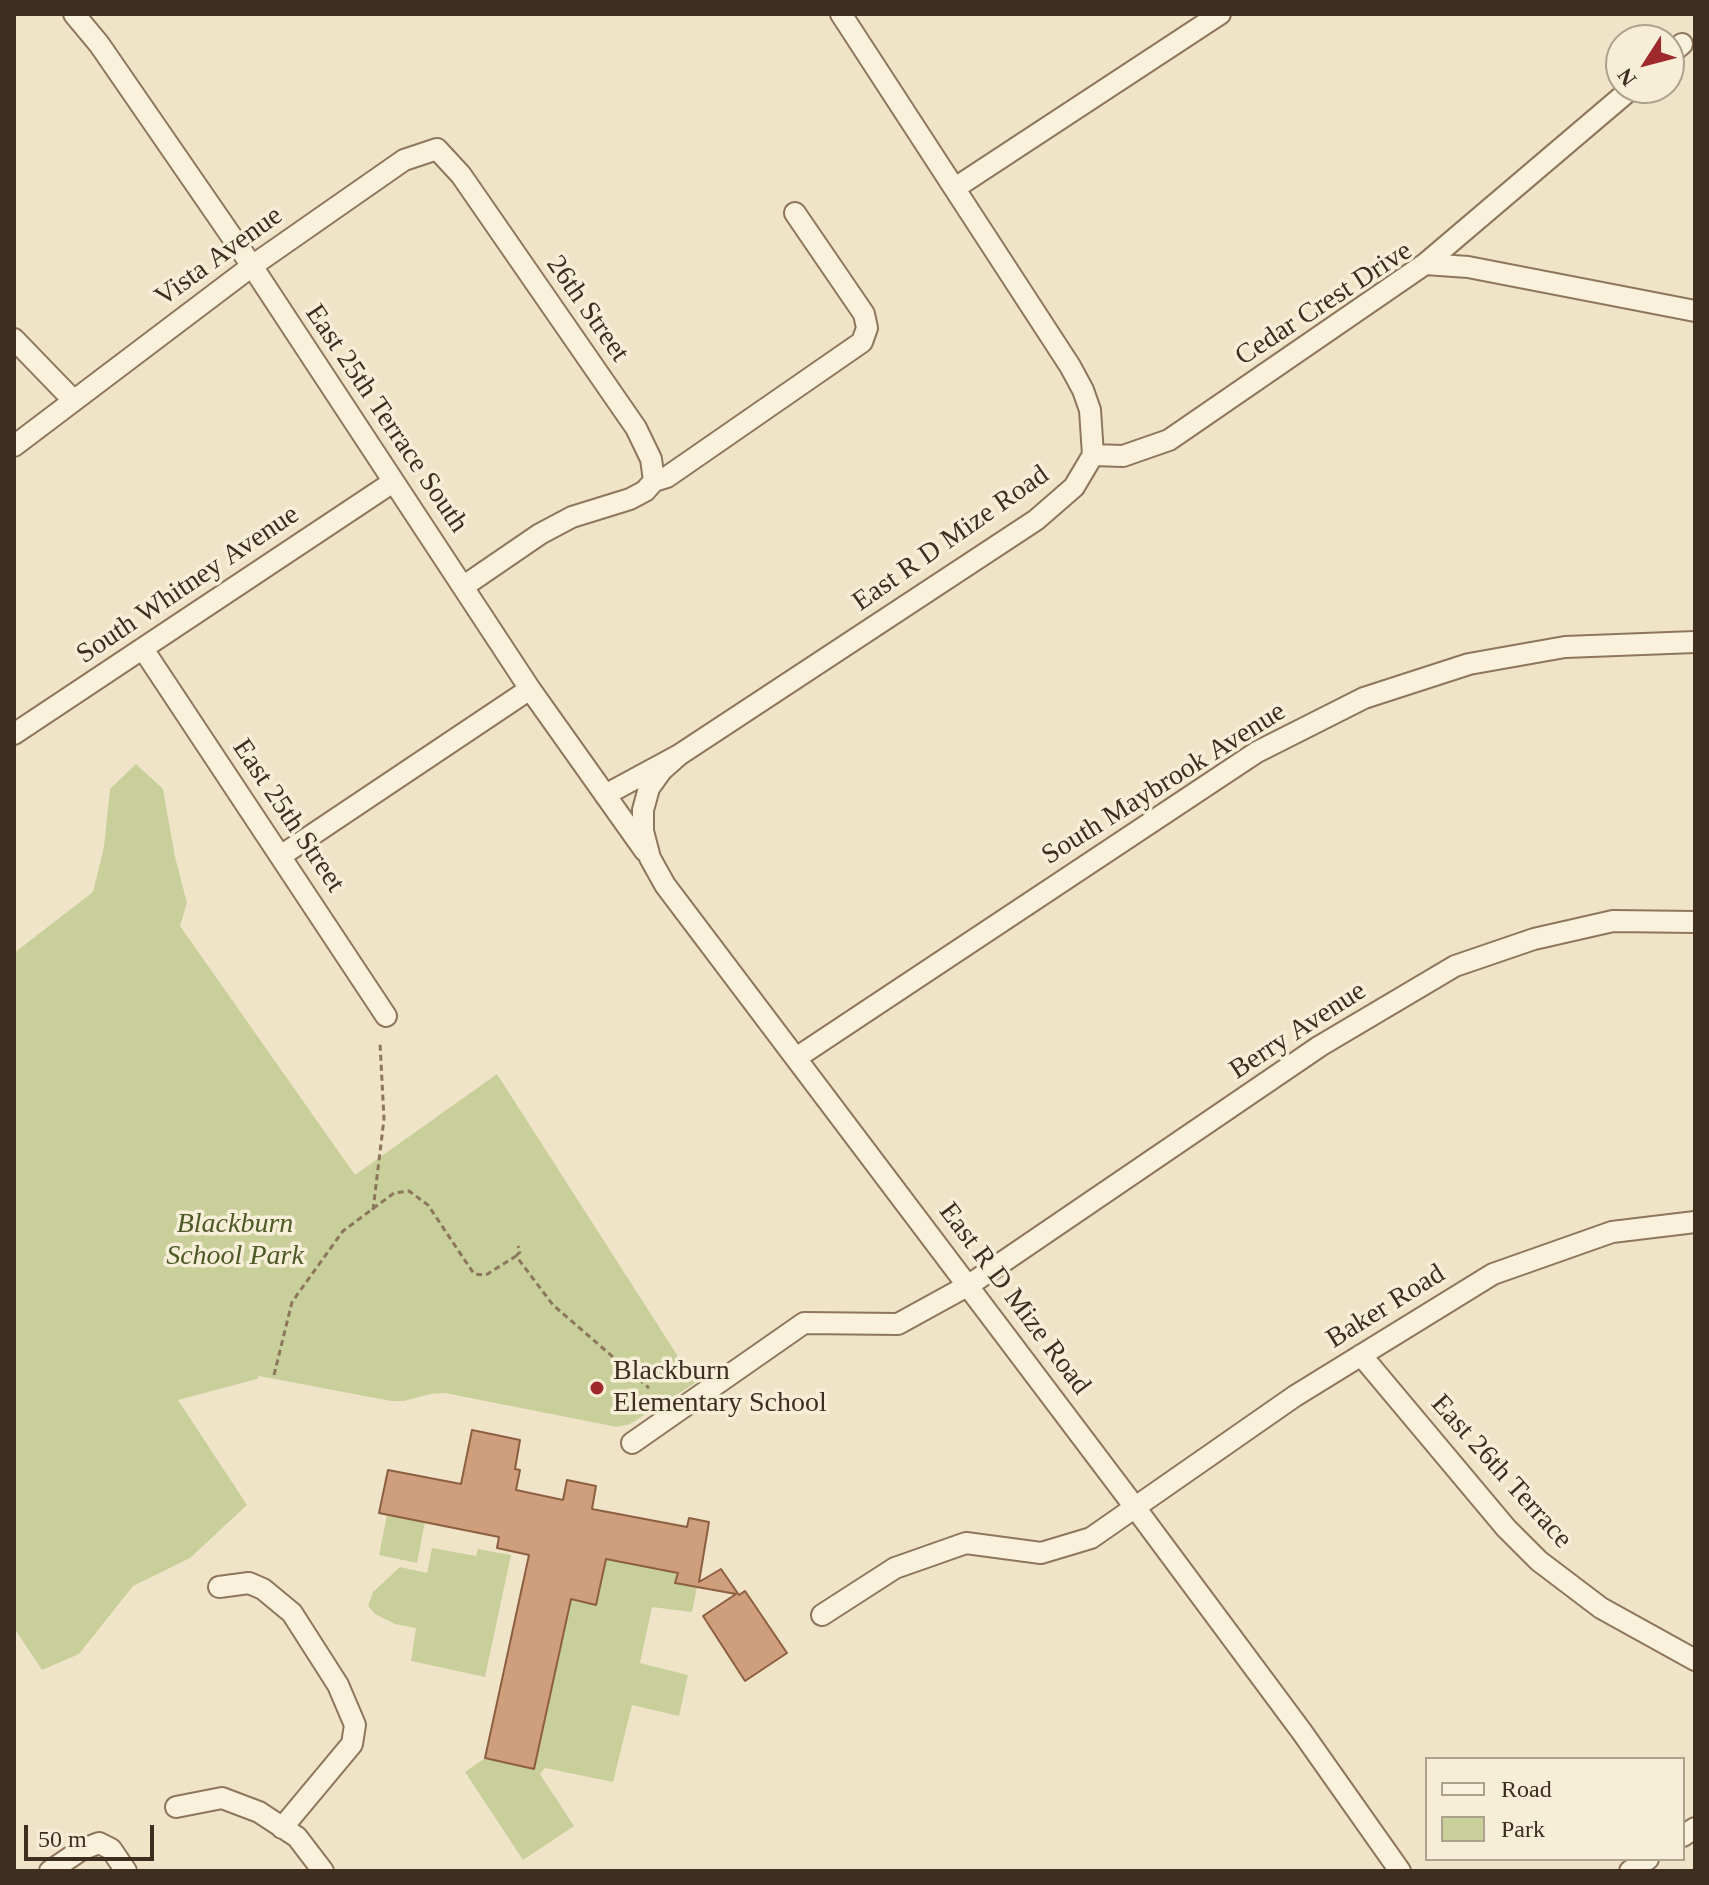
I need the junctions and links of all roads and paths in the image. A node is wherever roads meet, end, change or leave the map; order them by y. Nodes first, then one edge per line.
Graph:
1 (74, 14) edge
2 (841, 14) edge
3 (1220, 14) edge
4 (1613, 104) edge
5 (461, 175) joint
6 (955, 188) junction
7 (795, 213) dead end
8 (1425, 264) junction
9 (252, 266) junction
10 (1695, 311) edge
11 (14, 339) edge
12 (73, 400) junction
13 (14, 446) edge
14 (1093, 455) junction
15 (654, 481) junction
16 (393, 482) junction
17 (464, 586) junction
18 (1695, 642) edge
19 (143, 649) junction
20 (530, 689) junction
21 (14, 734) edge
22 (679, 755) junction
23 (605, 795) junction
24 (282, 855) junction
25 (650, 858) junction
26 (1695, 922) edge
27 (386, 1016) dead end
28 (380, 1043) dead end
29 (796, 1058) junction
30 (373, 1210) junction
31 (1695, 1222) edge
32 (518, 1246) dead end
33 (516, 1256) junction
34 (969, 1285) junction
35 (1361, 1355) junction
36 (274, 1375) dead end
37 (649, 1388) dead end
38 (632, 1443) dead end
39 (1134, 1506) junction
40 (219, 1587) dead end
41 (822, 1615) dead end
42 (1695, 1660) edge
43 (176, 1807) dead end
44 (282, 1828) junction
45 (50, 1871) edge
46 (126, 1871) edge
47 (323, 1871) edge
48 (1400, 1871) edge

1 - 9 street, East 25th Terrace South
2 - 6 street
3 - 6 street
4 - 8 street
5 - 9 street, Vista Avenue
5 - 15 street, 26th Street
6 - 14 street
7 - 15 street
8 - 10 street, Cedar Crest Drive
8 - 14 street, Cedar Crest Drive
9 - 12 street, Vista Avenue
9 - 16 street, East 25th Terrace South
11 - 12 street
12 - 13 street, Vista Avenue
14 - 22 street, East R D Mize Road
15 - 17 street
16 - 17 street, East 25th Terrace South
16 - 19 street, South Whitney Avenue
17 - 20 street, East 25th Terrace South
18 - 29 street, South Maybrook Avenue
19 - 21 street, South Whitney Avenue
19 - 24 street, East 25th Street
20 - 23 street, East 25th Terrace South
20 - 24 street
22 - 23 street, East R D Mize Road
22 - 25 street, East R D Mize Road
23 - 25 street, East 25th Terrace South
24 - 27 street, East 25th Street
25 - 29 street, East R D Mize Road
26 - 34 street, Berry Avenue
28 - 30 path
29 - 34 street, East R D Mize Road
30 - 33 path
30 - 36 path
31 - 35 street, Baker Road
32 - 33 path
33 - 37 path
34 - 38 street, Berry Avenue
34 - 39 street, East R D Mize Road
35 - 39 street, Baker Road
35 - 42 street, East 26th Terrace
39 - 41 street, Baker Road
39 - 48 street, East R D Mize Road
40 - 44 street
43 - 44 street
44 - 47 street
45 - 46 street

